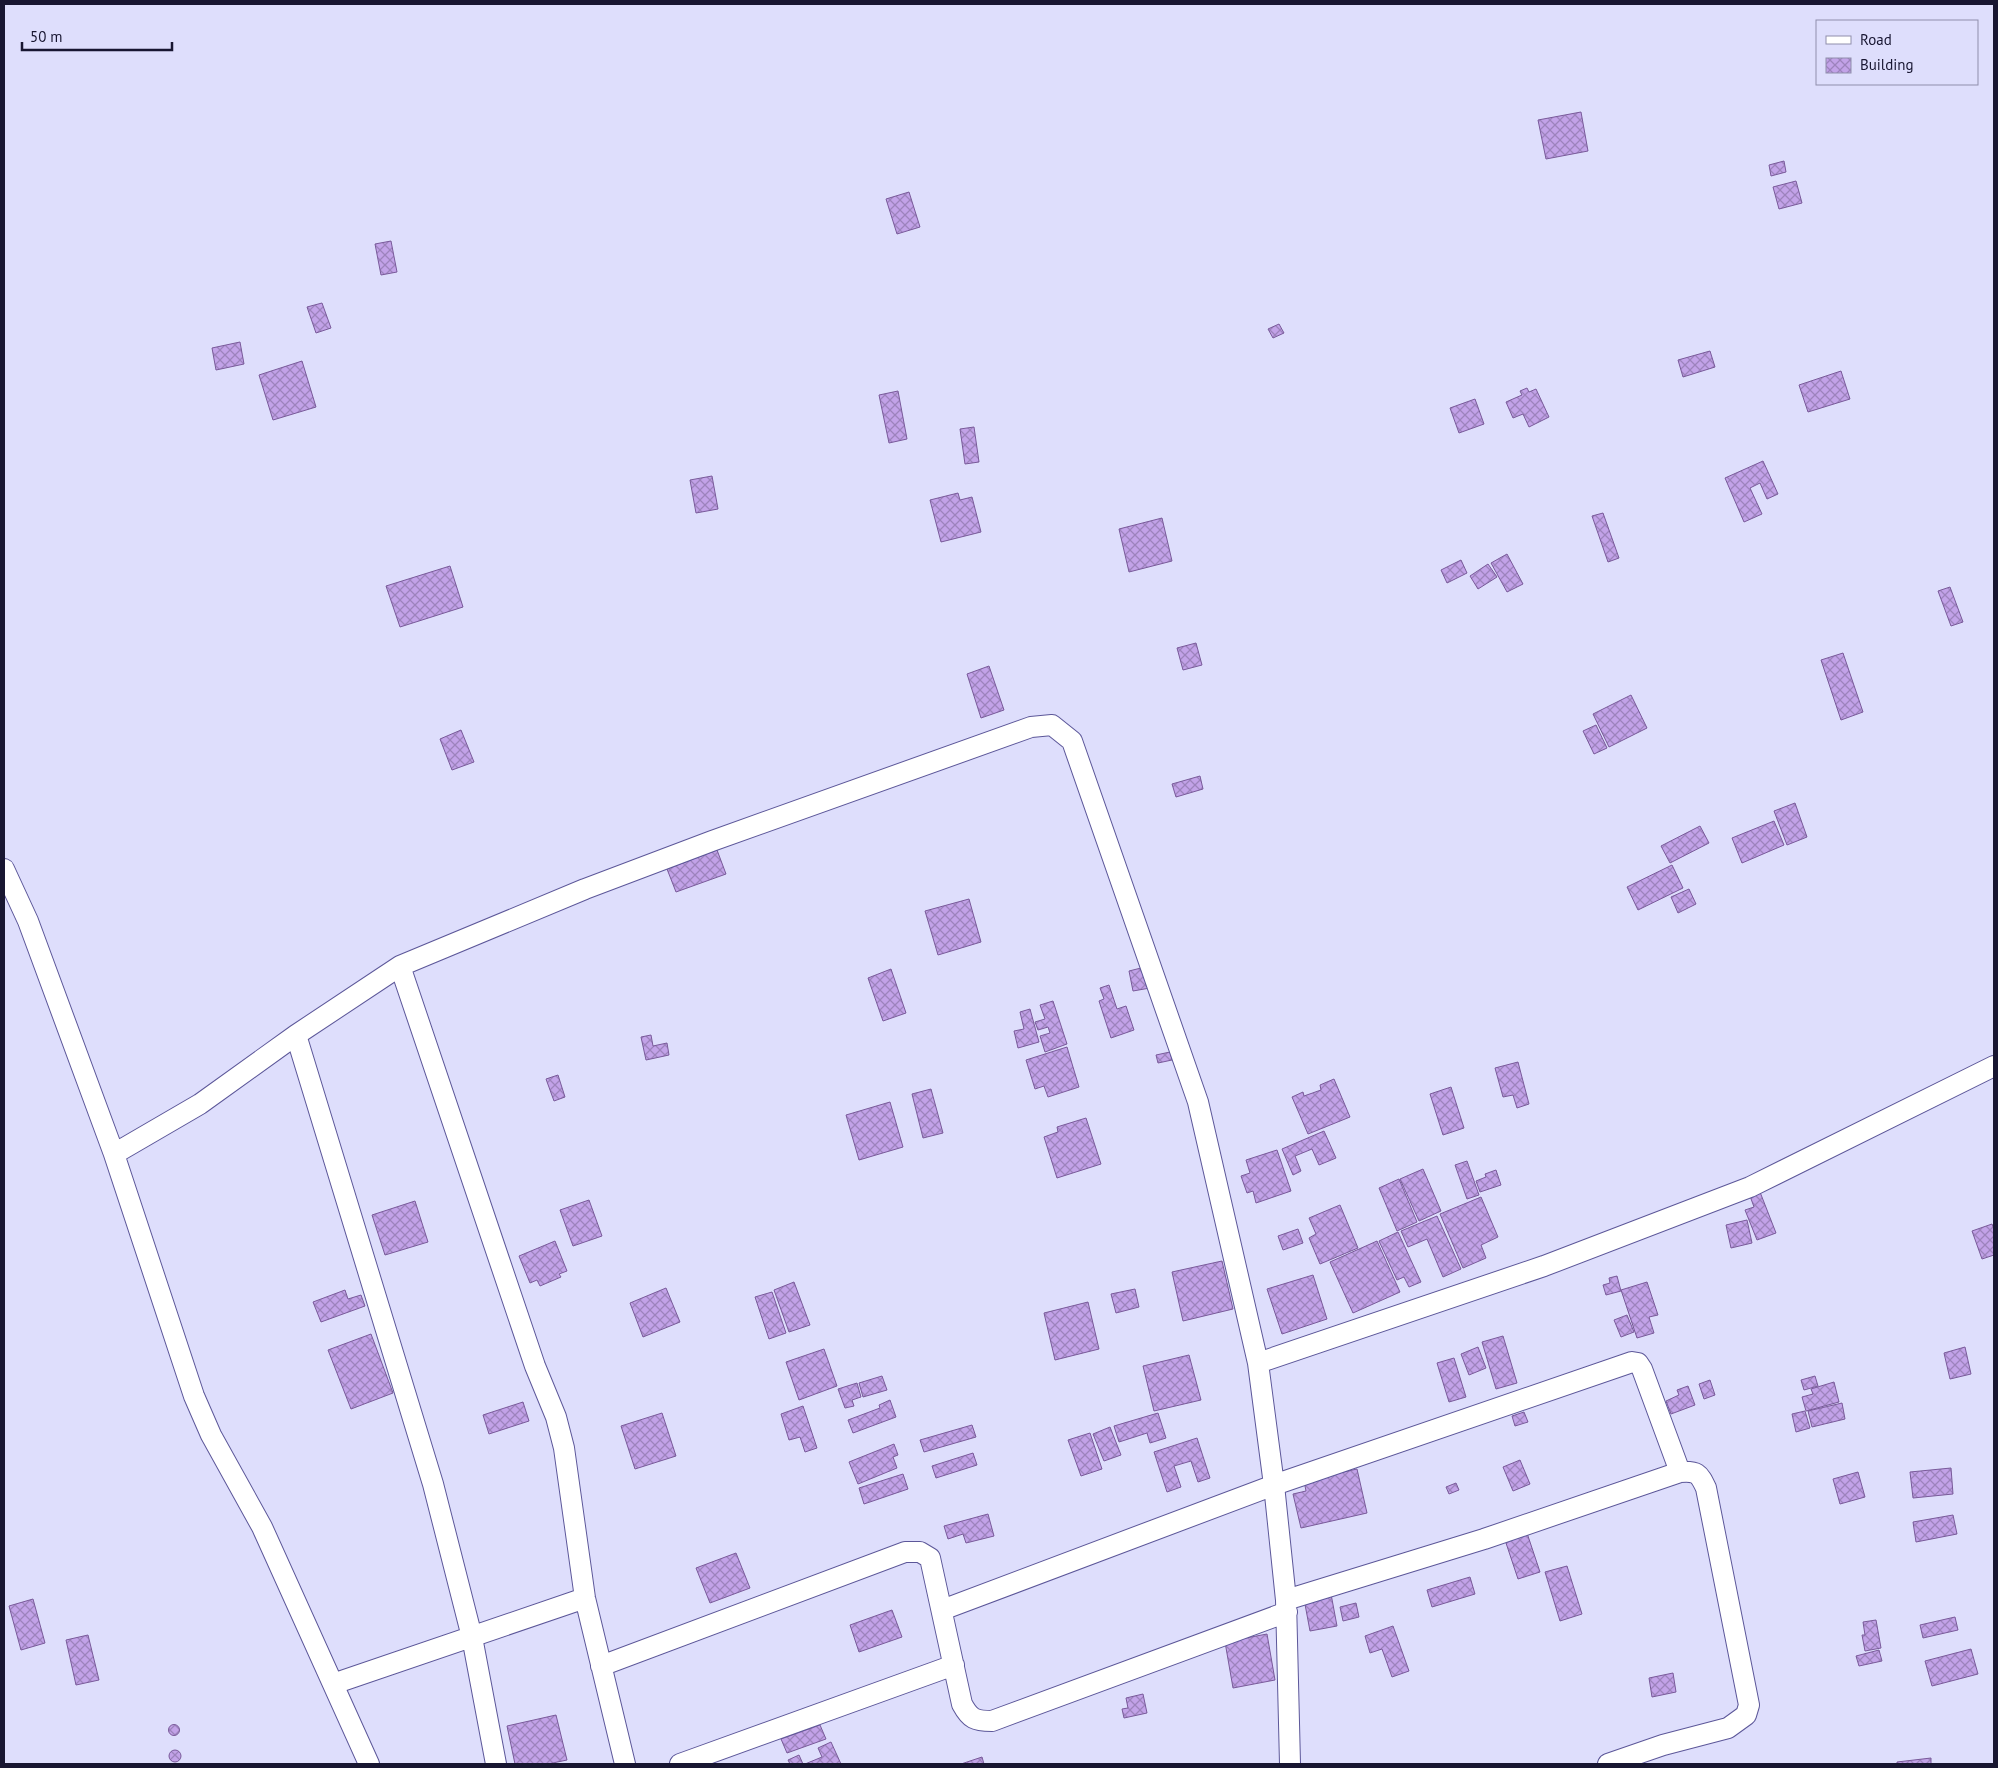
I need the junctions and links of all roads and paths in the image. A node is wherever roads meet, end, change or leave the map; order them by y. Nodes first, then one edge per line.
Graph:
1 (4, 869) edge
2 (400, 966) junction
3 (296, 1035) junction
4 (1994, 1066) edge
5 (114, 1154) junction
6 (1258, 1364) junction
7 (1680, 1472) junction
8 (1274, 1485) junction
9 (585, 1598) junction
10 (1286, 1606) junction
11 (942, 1610) junction
12 (472, 1637) junction
13 (954, 1665) junction
14 (602, 1666) junction
15 (333, 1684) junction
16 (369, 1764) edge
17 (496, 1764) edge
18 (625, 1764) edge
19 (680, 1764) edge
20 (1290, 1764) edge
21 (1608, 1764) edge

1 - 5 street
2 - 3 street
2 - 6 street
2 - 9 street
3 - 5 street
3 - 12 street
4 - 6 street
5 - 15 street
6 - 8 street
7 - 8 street
7 - 10 street
7 - 21 street
8 - 10 street
8 - 11 street
9 - 12 street
9 - 14 street
10 - 13 street
10 - 20 street
11 - 13 street
11 - 14 street
12 - 15 street
12 - 17 street
13 - 19 street
14 - 18 street
15 - 16 street

